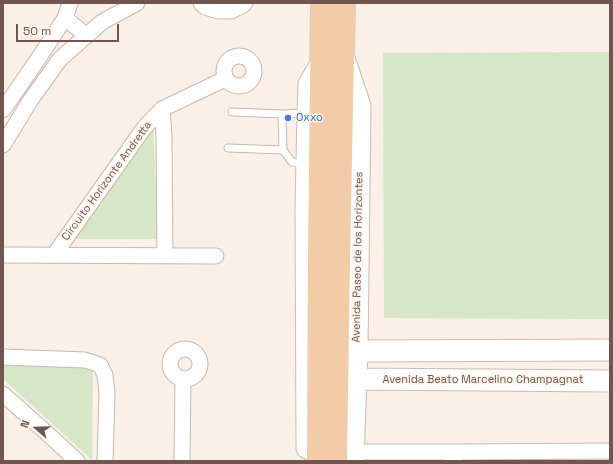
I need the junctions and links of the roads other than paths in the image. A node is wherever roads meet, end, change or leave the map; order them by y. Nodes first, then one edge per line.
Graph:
1 (70, 3) edge
2 (137, 3) edge
3 (201, 3) edge
4 (245, 3) edge
5 (322, 3) edge
6 (344, 3) edge
7 (65, 18) junction
8 (87, 36) junction
9 (344, 56) junction
10 (321, 64) junction
11 (225, 78) dead end
12 (162, 109) junction
13 (3, 110) edge
14 (232, 112) dead end
15 (308, 113) junction
16 (282, 114) junction
17 (3, 145) edge
18 (228, 148) dead end
19 (283, 150) junction
20 (307, 165) junction
21 (3, 254) edge
22 (54, 255) junction
23 (165, 256) junction
24 (216, 256) dead end
25 (329, 259) junction
26 (610, 350) edge
27 (357, 351) junction
28 (3, 357) edge
29 (183, 379) dead end
30 (356, 379) junction
31 (610, 381) edge
32 (3, 394) edge
33 (605, 451) edge
34 (347, 458) edge
35 (460, 458) edge
36 (77, 461) edge
37 (104, 461) edge
38 (182, 461) edge
39 (308, 461) edge
40 (318, 461) edge
41 (588, 461) edge

1 - 7 street
2 - 8 street
3 - 4 street
5 - 10 main road, Avenida Paseo de los Horizontes
6 - 9 main road, Avenida Paseo de los Horizontes
7 - 8 street
7 - 13 street
8 - 17 street
9 - 25 main road, Avenida Paseo de los Horizontes
9 - 27 street, Avenida Paseo de los Horizontes
10 - 15 street
10 - 25 main road, Avenida Paseo de los Horizontes
11 - 12 street, Circuito Horizonte Andretta
12 - 22 street, Circuito Horizonte Andretta
12 - 23 street, Circuito Horizonte Andretta
14 - 16 lane
15 - 16 lane
15 - 20 street
16 - 19 lane
18 - 19 lane
19 - 20 lane
20 - 39 street
21 - 22 street, Circuito Horizonte Andretta
22 - 23 street, Circuito Horizonte Andretta
23 - 24 street, Circuito Horizonte Andretta
25 - 34 main road, Avenida Paseo de los Horizontes
25 - 40 main road, Avenida Paseo de los Horizontes
26 - 27 street
27 - 30 street, Avenida Paseo de los Horizontes
28 - 37 street
29 - 38 street
30 - 31 street, Avenida Beato Marcelino Champagnat
30 - 34 street, Avenida Paseo de los Horizontes
32 - 36 street
33 - 35 street
33 - 41 street
34 - 35 street

